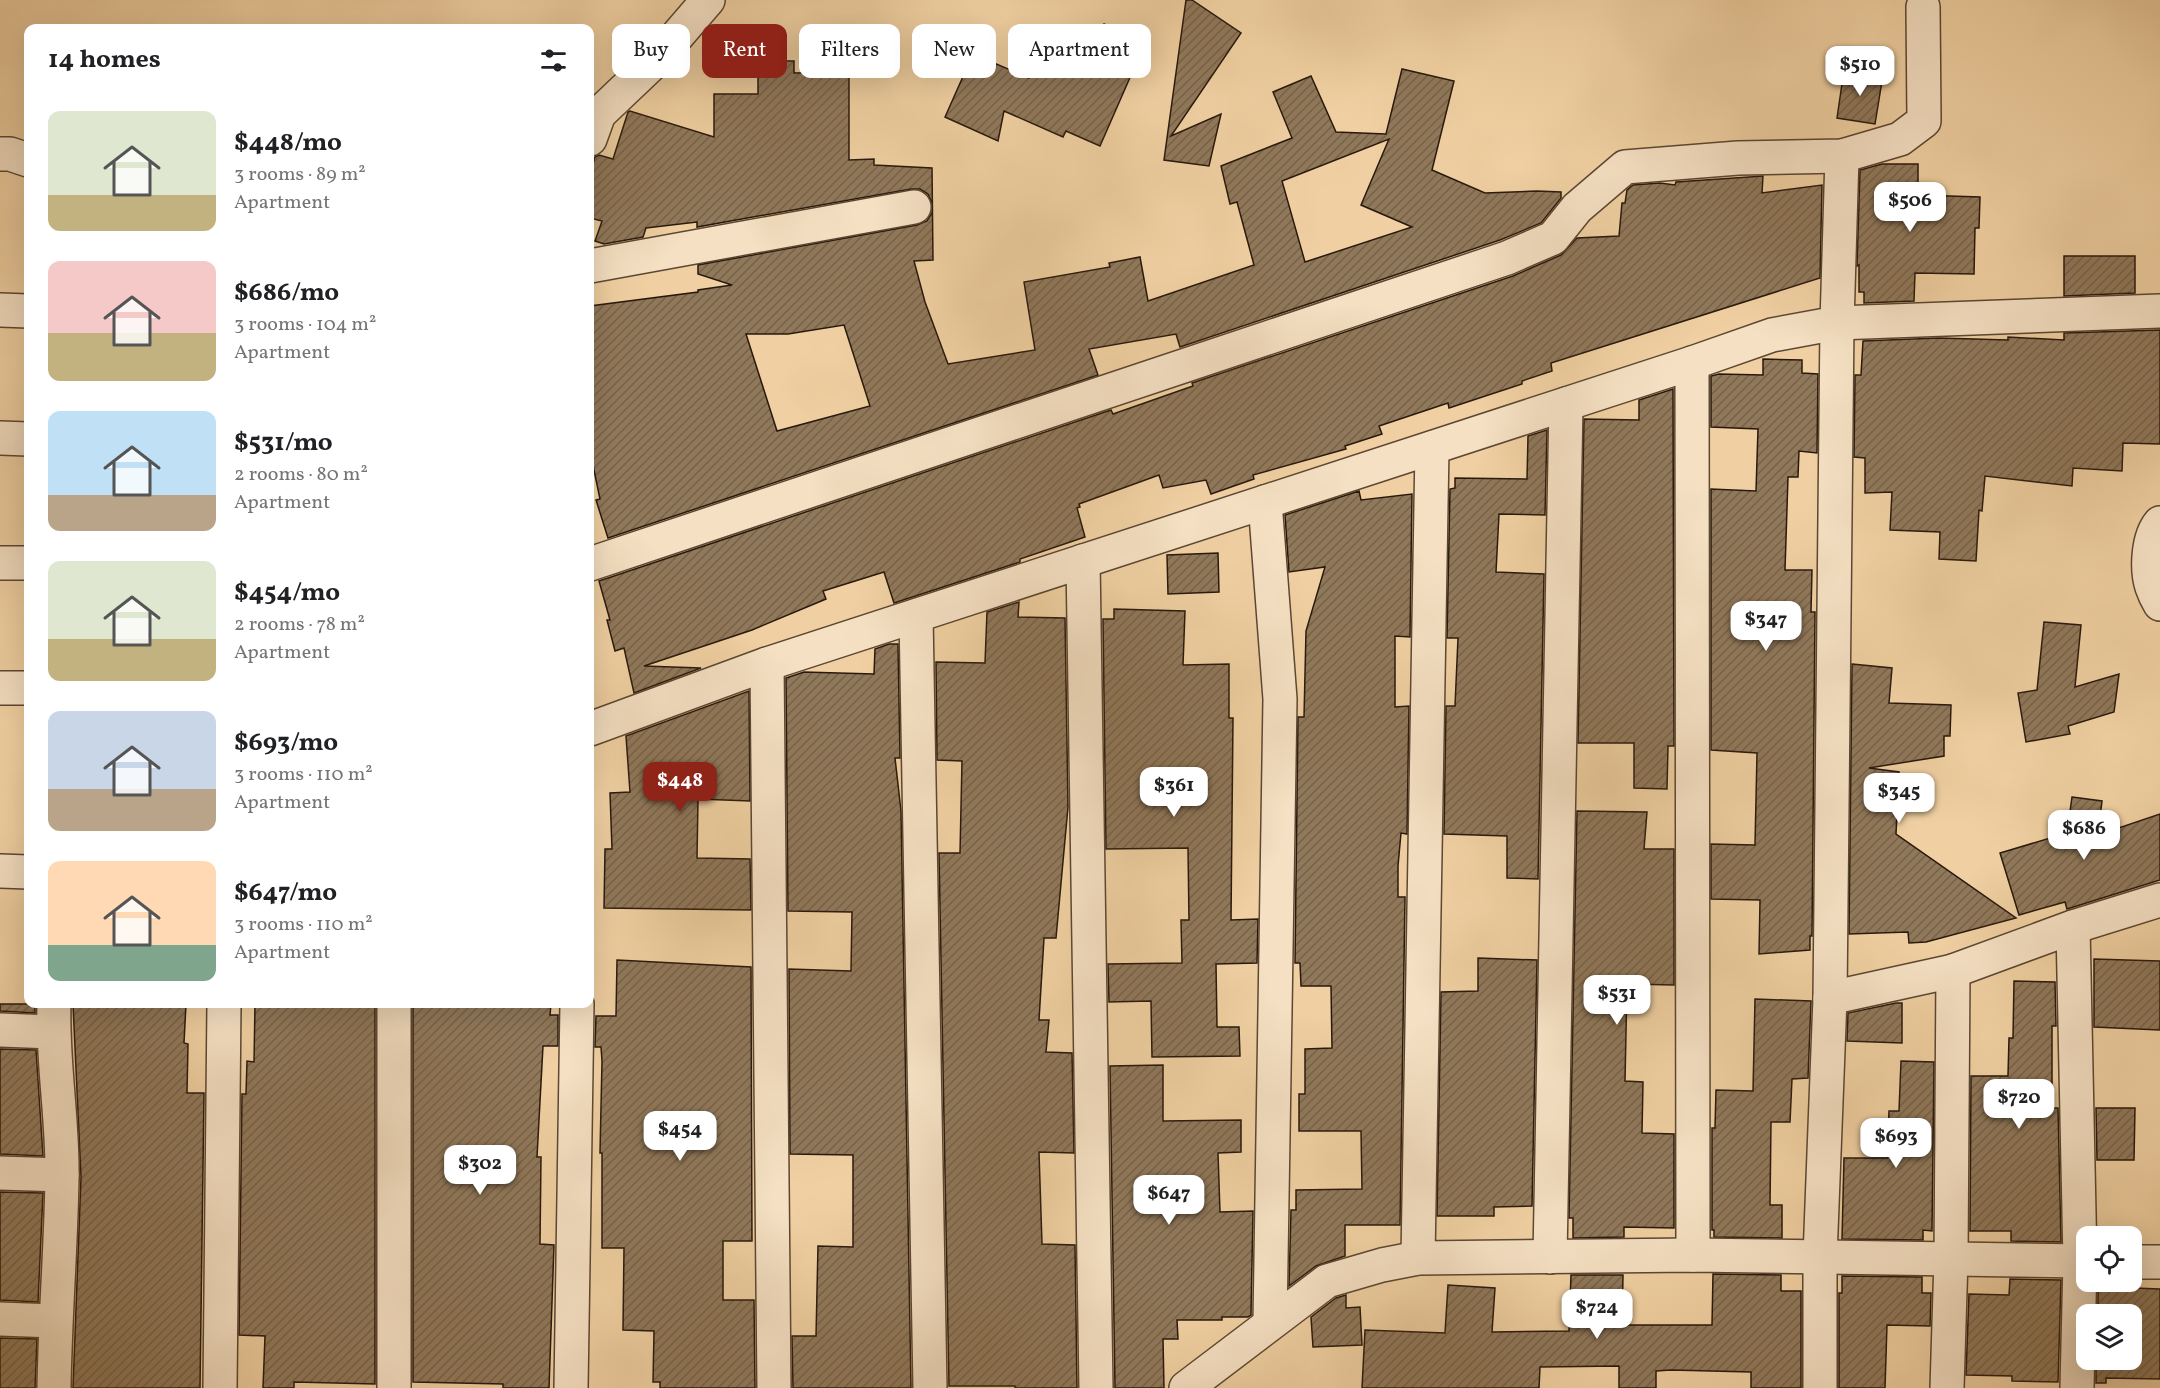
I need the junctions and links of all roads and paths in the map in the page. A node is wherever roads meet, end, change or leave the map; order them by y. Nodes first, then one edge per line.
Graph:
1 (708, 0) edge
2 (1923, 7) dead end
3 (594, 128) edge
4 (0, 154) edge
5 (1842, 156) junction
6 (24, 158) edge
7 (914, 207) dead end
8 (594, 265) edge
9 (0, 310) edge
10 (24, 311) edge
11 (2160, 311) edge
12 (1837, 323) junction
13 (1692, 363) junction
14 (1566, 404) junction
15 (0, 438) edge
16 (24, 439) edge
17 (1432, 448) junction
18 (1265, 502) junction
19 (2160, 523) edge
20 (1083, 561) junction
21 (0, 563) edge
22 (24, 563) edge
23 (594, 563) edge
24 (2160, 604) edge
25 (916, 616) junction
26 (767, 664) junction
27 (0, 688) edge
28 (24, 688) edge
29 (594, 728) edge
30 (0, 871) edge
31 (24, 872) edge
32 (2160, 900) edge
33 (2073, 927) junction
34 (1953, 971) junction
35 (1830, 998) junction
36 (224, 1008) edge
37 (394, 1008) edge
38 (577, 1008) edge
39 (54, 1018) edge
40 (0, 1030) edge
41 (0, 1173) edge
42 (62, 1175) junction
43 (2082, 1226) edge
44 (1693, 1255) junction
45 (1550, 1257) junction
46 (1820, 1257) junction
47 (1418, 1258) junction
48 (1951, 1259) junction
49 (2076, 1261) edge
50 (2142, 1262) edge
51 (2160, 1262) edge
52 (2082, 1292) edge
53 (0, 1319) edge
54 (54, 1321) junction
55 (1270, 1322) junction
56 (54, 1388) edge
57 (220, 1388) edge
58 (394, 1388) edge
59 (571, 1388) edge
60 (774, 1388) edge
61 (930, 1388) edge
62 (1096, 1388) edge
63 (1186, 1388) edge
64 (1820, 1388) edge
65 (1947, 1388) edge
66 (2077, 1388) edge

1 - 3 street
2 - 5 street
4 - 6 street
5 - 12 street
5 - 23 street
7 - 8 street
9 - 10 street
11 - 12 street
12 - 13 street
12 - 35 street
13 - 14 street
13 - 44 street
14 - 17 street
14 - 45 street
15 - 16 street
17 - 18 street
17 - 47 street
18 - 20 street
18 - 55 street
19 - 24 street
20 - 25 street
20 - 62 street
21 - 22 street
25 - 26 street
25 - 61 street
26 - 29 street
26 - 60 street
27 - 28 street
30 - 31 street
32 - 33 street
33 - 34 street
33 - 43 street
34 - 35 street
34 - 48 street
35 - 46 street
36 - 57 street
37 - 58 street
38 - 59 street
39 - 40 street
39 - 42 street
41 - 42 street
42 - 54 street
44 - 45 street
44 - 46 street
45 - 47 street
46 - 48 street
46 - 64 street
47 - 55 street
48 - 49 street
48 - 65 street
50 - 51 street
52 - 66 street
53 - 54 street
54 - 56 street
55 - 63 street

